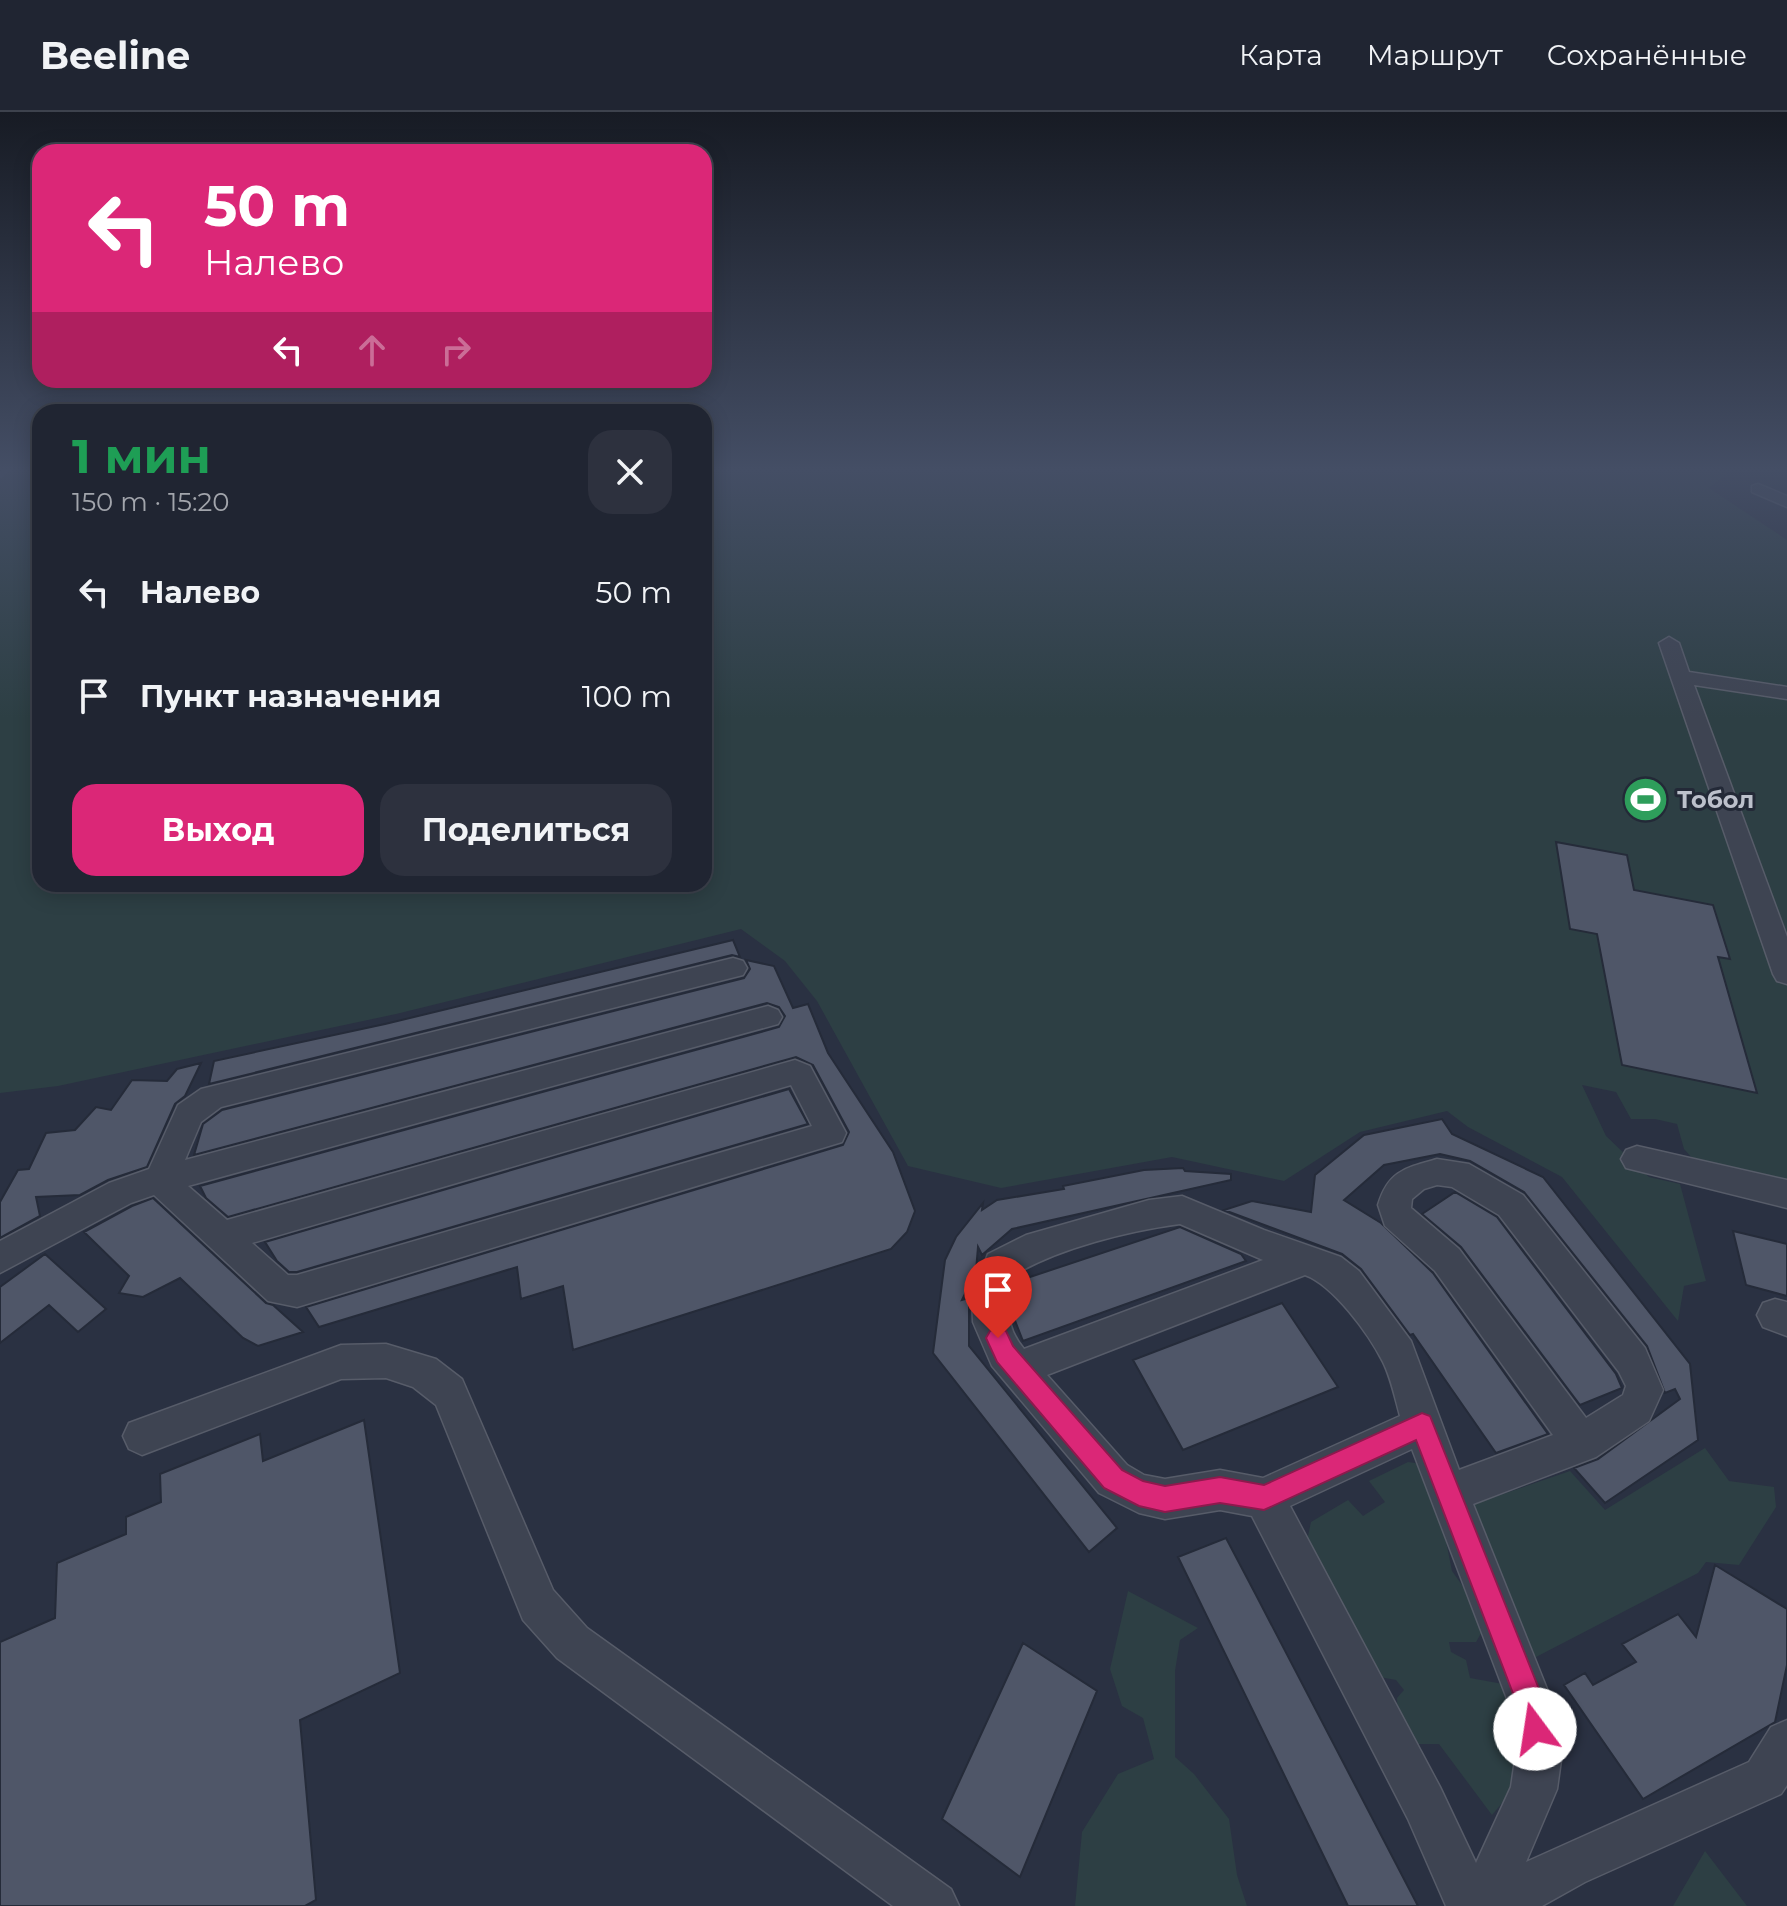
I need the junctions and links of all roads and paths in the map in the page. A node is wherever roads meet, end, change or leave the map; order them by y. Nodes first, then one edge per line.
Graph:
1 (1669, 643) dead end
2 (1681, 677) junction
3 (1787, 693) edge
4 (733, 968) dead end
5 (1787, 974) edge
6 (768, 1017) dead end
7 (1637, 1159) dead end
8 (160, 1180) junction
9 (1787, 1194) edge
10 (221, 1237) junction
11 (0, 1258) edge
12 (1305, 1259) junction
13 (1018, 1369) junction
14 (1422, 1425) junction
15 (142, 1436) dead end
16 (1582, 1443) junction
17 (1448, 1493) junction
18 (1264, 1498) junction
19 (1787, 1743) edge
20 (934, 1906) edge
21 (1471, 1906) edge
22 (1482, 1906) edge
23 (1494, 1906) edge

1 - 2 street
2 - 3 street
2 - 5 street
4 - 8 street
6 - 8 street
7 - 9 street
8 - 10 street
8 - 11 street
10 - 10 street
12 - 13 street
12 - 13 street
12 - 14 street
13 - 18 street
14 - 17 street
14 - 18 street
15 - 20 street
16 - 16 street
16 - 17 street
17 - 22 street
18 - 21 street
19 - 23 street

